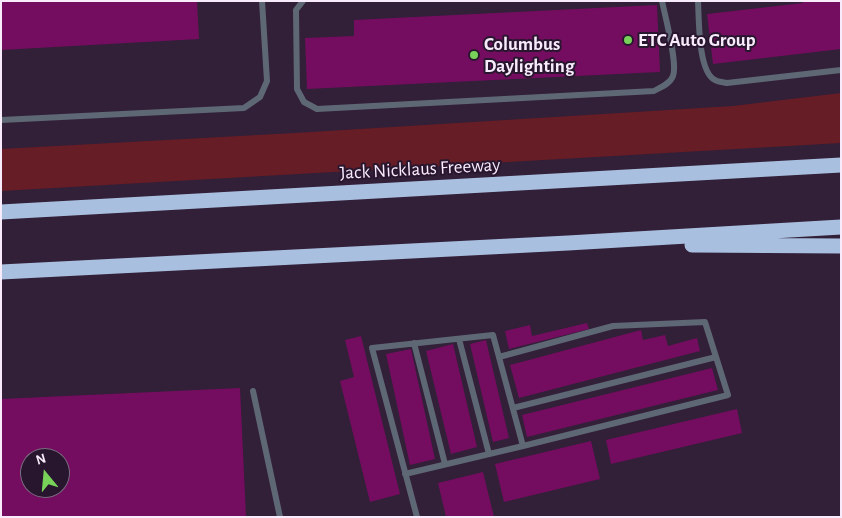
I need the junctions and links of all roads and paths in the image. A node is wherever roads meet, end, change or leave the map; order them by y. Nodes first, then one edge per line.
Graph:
1 (262, 1) edge
2 (303, 1) edge
3 (662, 1) edge
4 (698, 1) edge
5 (841, 70) edge
6 (1, 120) edge
7 (841, 165) edge
8 (1, 212) edge
9 (841, 226) edge
10 (568, 243) junction
11 (841, 246) edge
12 (1, 272) edge
13 (459, 339) junction
14 (414, 343) junction
15 (499, 356) junction
16 (716, 357) junction
17 (253, 391) dead end
18 (512, 408) junction
19 (523, 446) junction
20 (489, 454) junction
21 (445, 464) junction
22 (405, 474) junction
23 (280, 517) edge
24 (417, 517) edge

1 - 6 lane
2 - 3 lane
4 - 5 lane
7 - 8 highway, Jack Nicklaus Freeway
9 - 10 highway
10 - 11 highway
10 - 12 highway
13 - 14 lane
13 - 15 lane
13 - 20 lane
14 - 21 lane
14 - 22 lane
15 - 16 lane
15 - 18 lane
16 - 18 lane
16 - 19 lane
17 - 23 lane
18 - 19 lane
19 - 20 lane
20 - 21 lane
21 - 22 lane
22 - 24 lane

